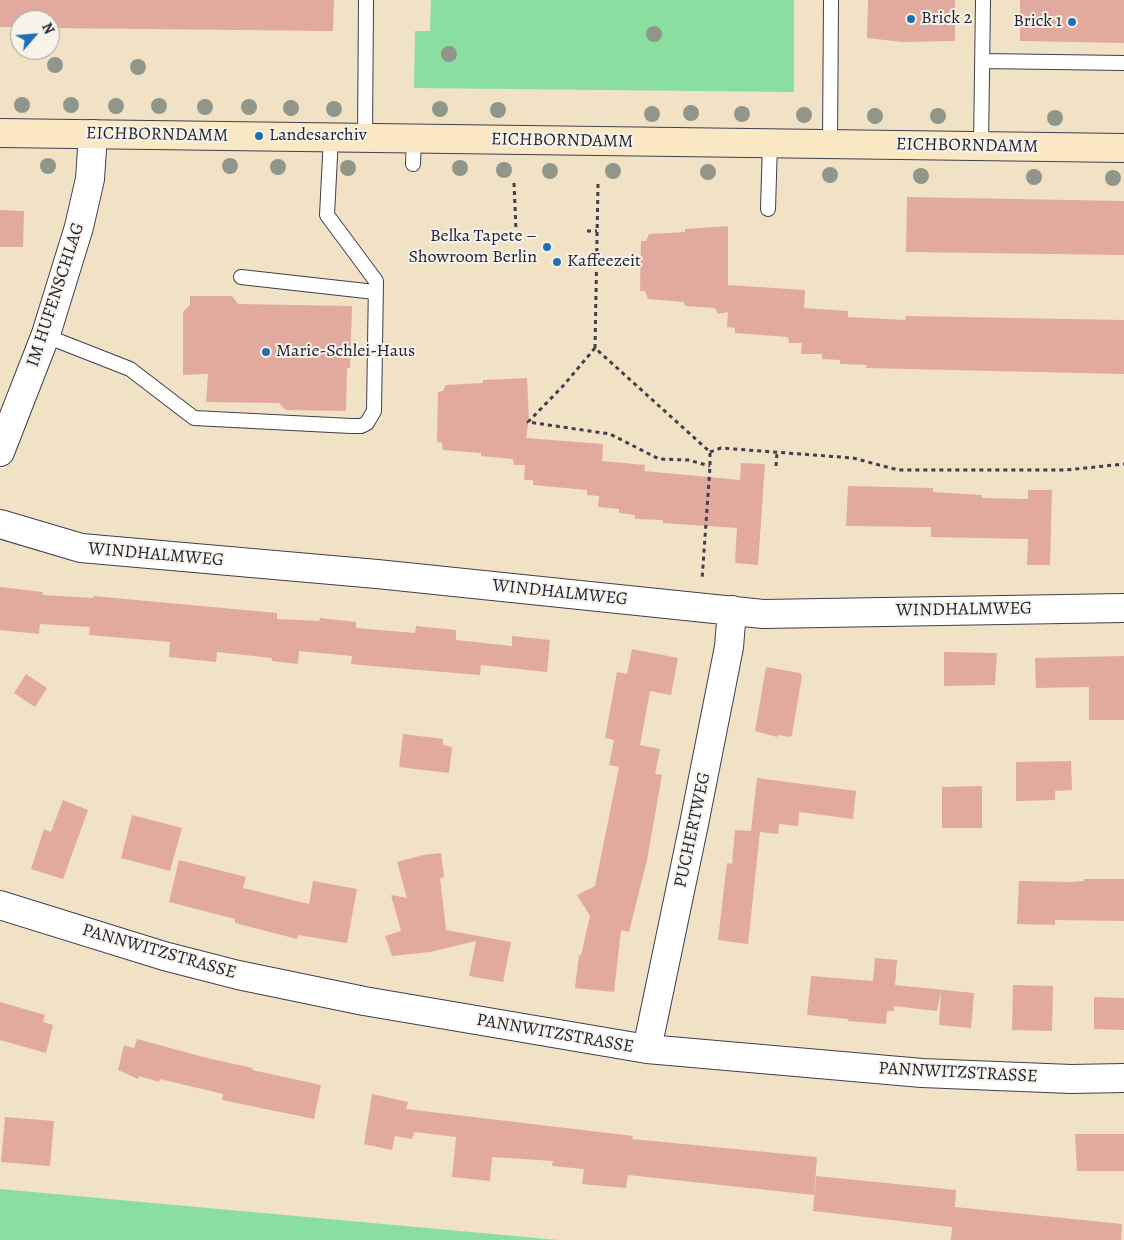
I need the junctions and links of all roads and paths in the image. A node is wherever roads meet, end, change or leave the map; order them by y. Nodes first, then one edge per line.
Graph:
1 (366, 0) edge
2 (831, 0) edge
3 (983, 0) edge
4 (983, 61) junction
5 (1124, 63) edge
6 (0, 133) edge
7 (93, 134) junction
8 (331, 137) junction
9 (365, 138) junction
10 (770, 143) junction
11 (830, 144) junction
12 (981, 146) junction
13 (1124, 148) edge
14 (514, 184) dead end
15 (598, 184) dead end
16 (768, 209) dead end
17 (516, 230) dead end
18 (587, 231) dead end
19 (597, 231) junction
20 (241, 277) dead end
21 (375, 292) junction
22 (46, 334) junction
23 (595, 348) junction
24 (0, 452) edge
25 (710, 452) junction
26 (777, 452) junction
27 (1124, 464) edge
28 (710, 466) junction
29 (776, 466) dead end
30 (0, 524) edge
31 (702, 588) dead end
32 (1124, 608) edge
33 (732, 610) junction
34 (0, 905) edge
35 (647, 1049) junction
36 (1124, 1078) edge

1 - 9 lane
2 - 11 lane
3 - 4 lane
4 - 5 lane
4 - 12 lane
6 - 7 main road, EICHBORNDAMM
7 - 8 main road, EICHBORNDAMM
7 - 22 street, IM HUFENSCHLAG
8 - 9 main road, EICHBORNDAMM
8 - 21 lane
9 - 10 main road, EICHBORNDAMM
10 - 11 main road, EICHBORNDAMM
10 - 16 lane
11 - 12 main road, EICHBORNDAMM
12 - 13 main road, EICHBORNDAMM
14 - 17 path
15 - 19 path
18 - 19 path
19 - 23 path
20 - 21 lane
21 - 22 lane
22 - 24 street, IM HUFENSCHLAG
23 - 25 path
23 - 28 path
25 - 26 path
25 - 28 path
26 - 27 path
26 - 29 path
28 - 31 path
30 - 33 street, WINDHALMWEG
32 - 33 street, WINDHALMWEG
33 - 35 street, PUCHERTWEG
34 - 35 street, PANNWITZSTRASSE
35 - 36 street, PANNWITZSTRASSE

